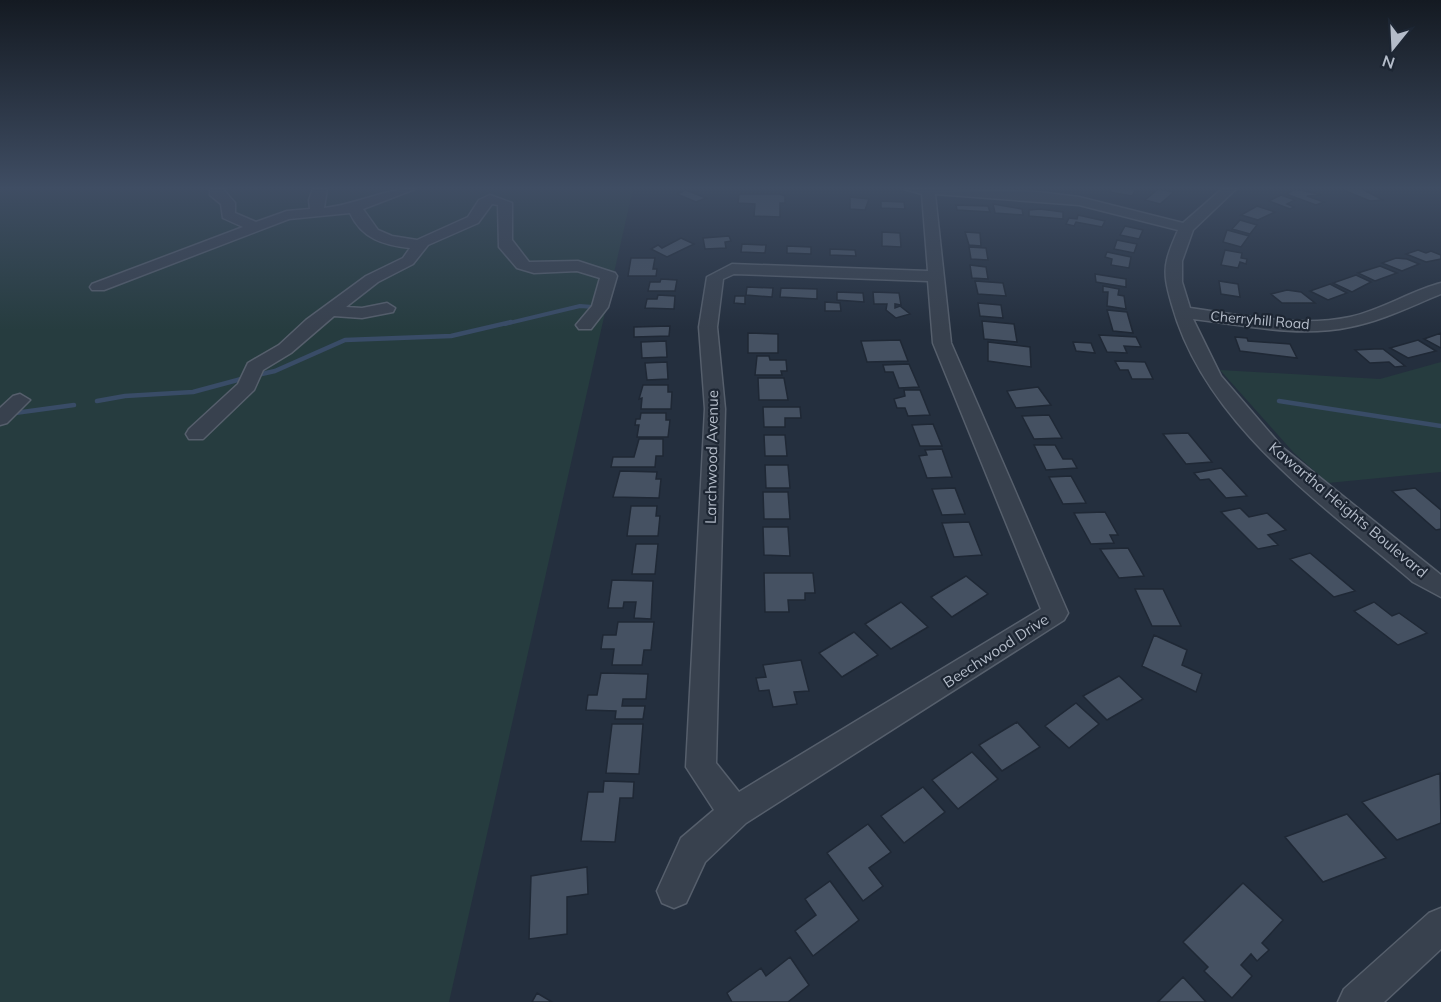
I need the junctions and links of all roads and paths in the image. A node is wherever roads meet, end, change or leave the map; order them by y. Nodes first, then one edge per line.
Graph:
1 (234, 236) edge
2 (377, 236) edge
3 (435, 236) edge
4 (506, 236) edge
5 (931, 236) edge
6 (1183, 236) edge
7 (420, 245) junction
8 (934, 276) junction
9 (98, 287) dead end
10 (1441, 288) edge
11 (333, 308) junction
12 (387, 308) dead end
13 (1180, 312) junction
14 (585, 325) dead end
15 (18, 402) dead end
16 (0, 419) edge
17 (196, 434) dead end
18 (1441, 587) edge
19 (735, 812) junction
20 (674, 891) dead end
21 (1441, 925) edge
22 (1358, 1002) edge

1 - 9 street
2 - 7 street
3 - 7 street
4 - 14 street
5 - 8 street, Beechwood Drive
6 - 13 street, Kawartha Heights Boulevard
7 - 11 street
8 - 19 street, Beechwood Drive
8 - 19 street, Larchwood Avenue
10 - 13 street, Cherryhill Road
11 - 12 street
11 - 17 street
13 - 18 street, Kawartha Heights Boulevard
15 - 16 street
19 - 20 street, Beechwood Drive
21 - 22 street

